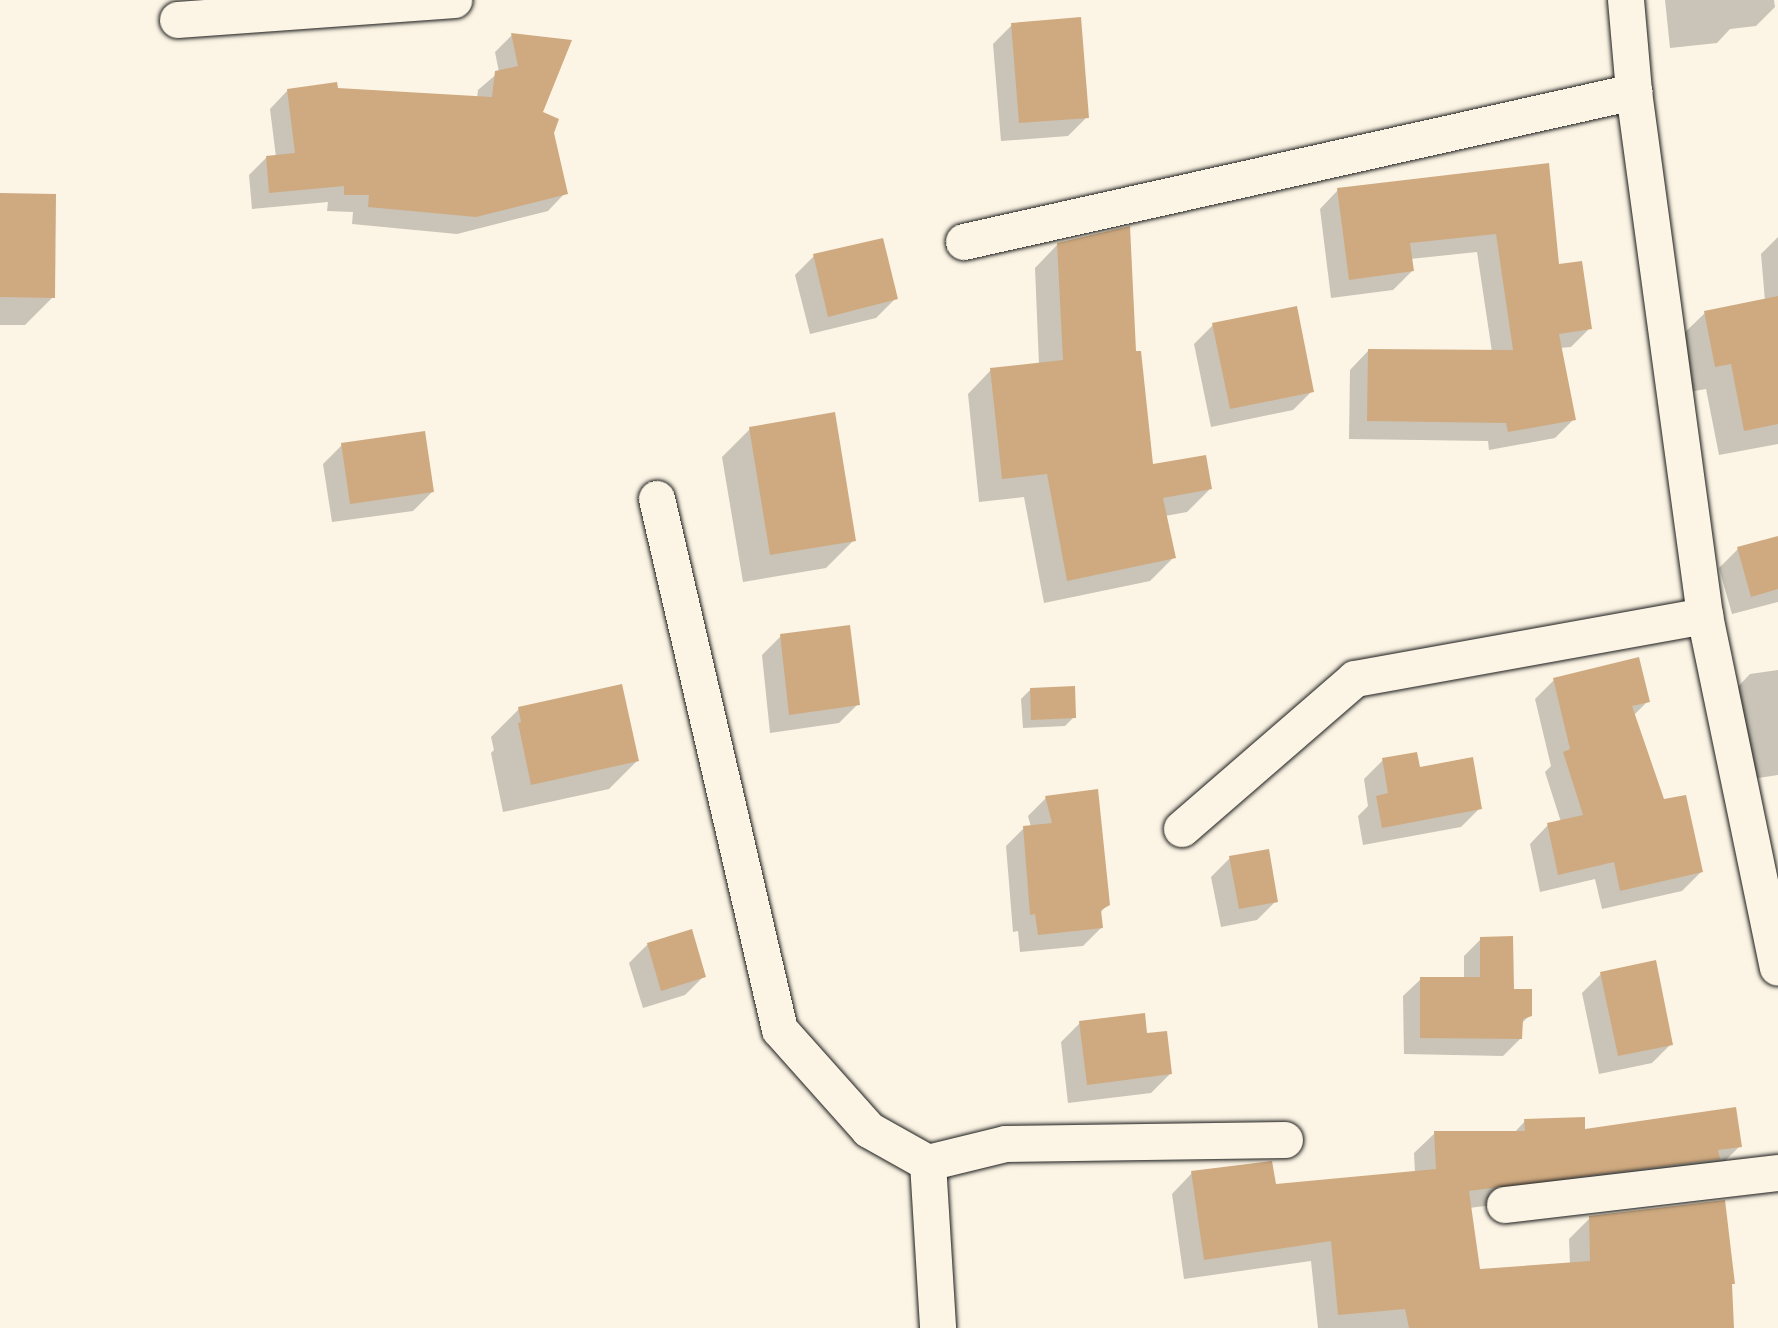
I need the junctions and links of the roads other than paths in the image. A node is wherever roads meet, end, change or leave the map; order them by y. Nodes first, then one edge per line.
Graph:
1 (454, 0) edge
2 (1626, 0) edge
3 (178, 20) dead end
4 (1634, 92) junction
5 (964, 242) dead end
6 (657, 499) dead end
7 (1705, 616) junction
8 (1182, 829) dead end
9 (1778, 968) edge
10 (1285, 1140) dead end
11 (928, 1163) junction
12 (1778, 1173) edge
13 (1505, 1205) dead end
14 (938, 1328) edge

1 - 3 street
2 - 4 street
4 - 5 street
4 - 7 street
6 - 11 street
7 - 8 street
7 - 9 street
10 - 11 street
11 - 14 street
12 - 13 street

